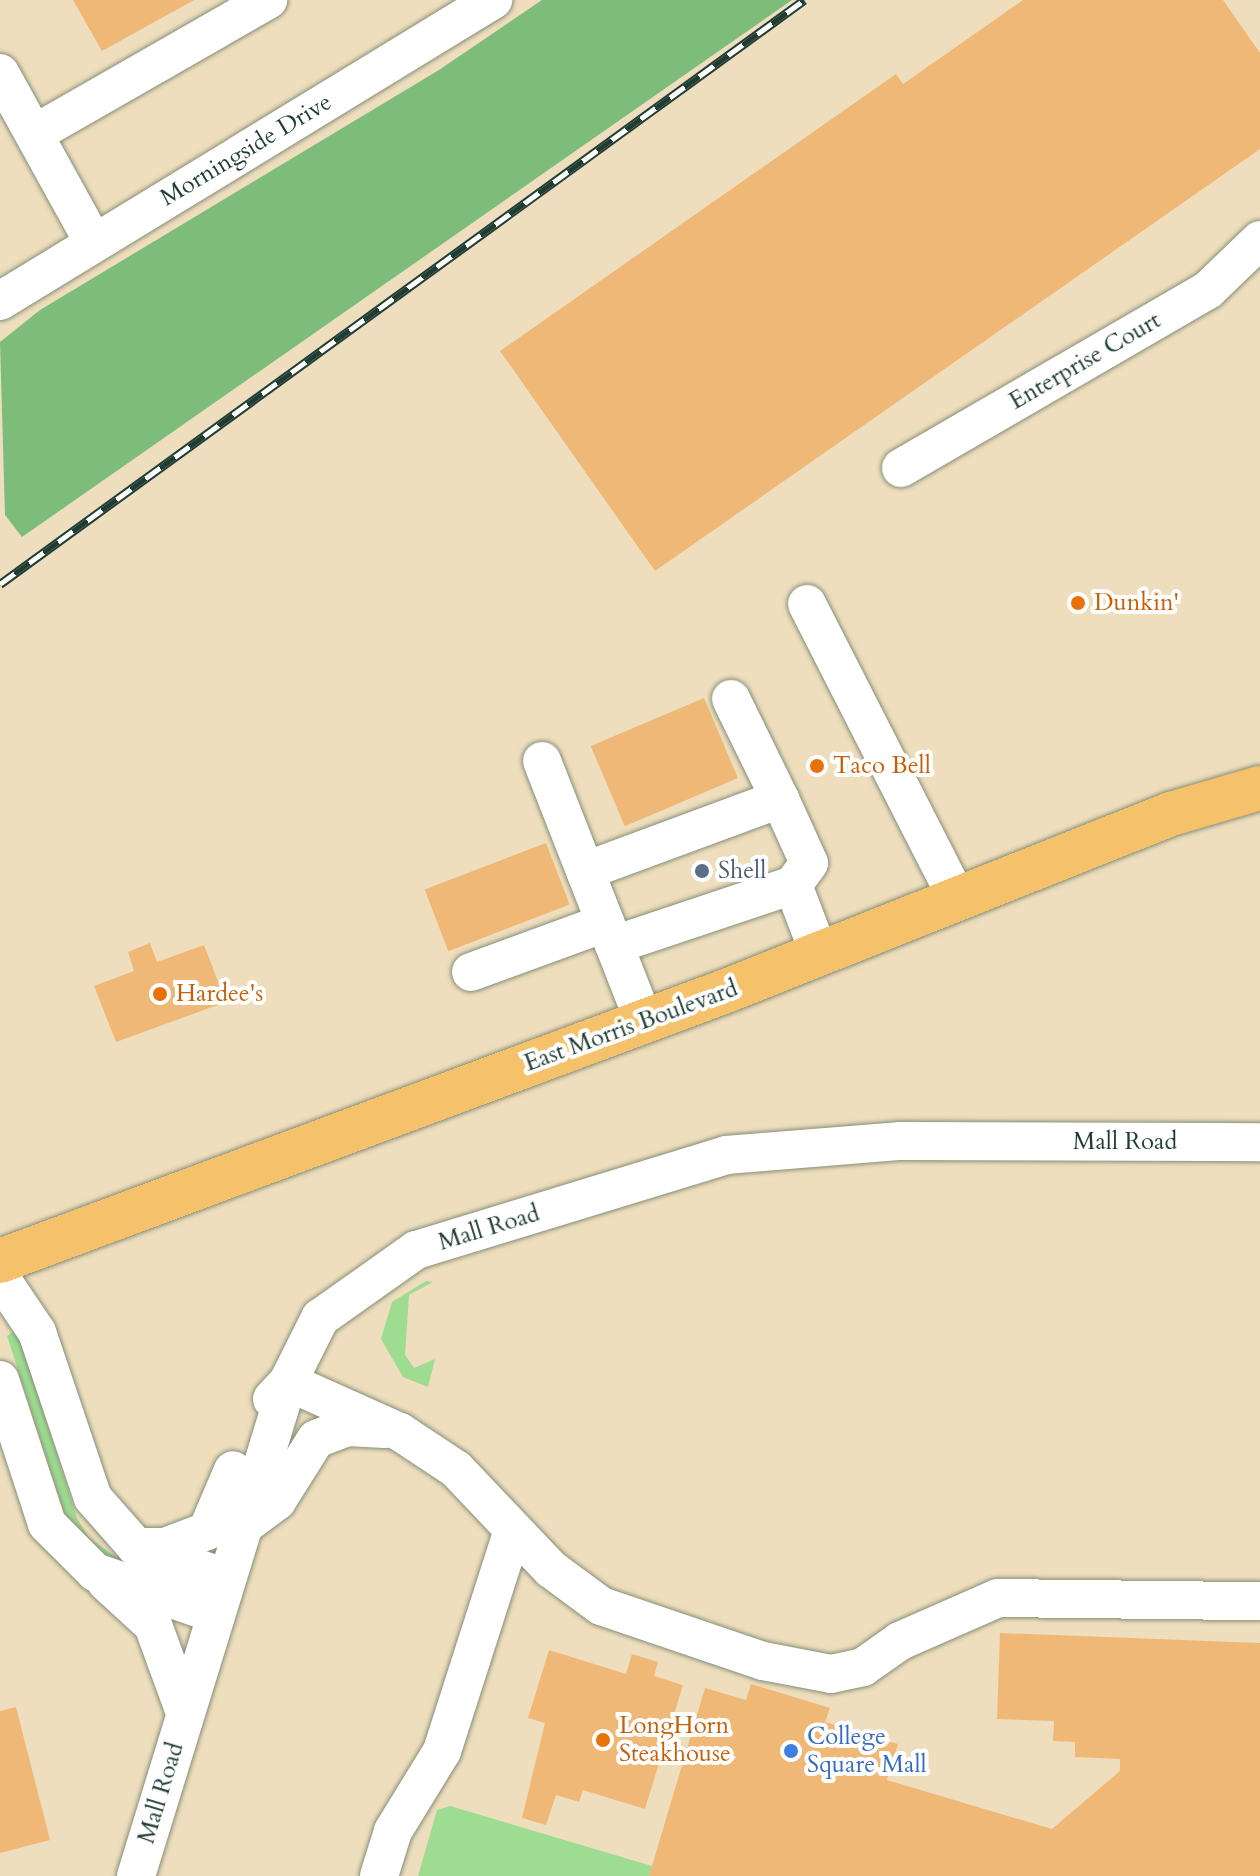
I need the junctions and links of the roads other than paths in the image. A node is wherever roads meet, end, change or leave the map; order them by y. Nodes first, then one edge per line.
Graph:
1 (268, 0) edge
2 (493, 0) edge
3 (443, 12) edge
4 (0, 73) edge
5 (34, 134) junction
6 (1260, 240) edge
7 (94, 243) junction
8 (0, 301) edge
9 (901, 468) dead end
10 (807, 604) dead end
11 (731, 699) dead end
12 (542, 761) dead end
13 (1260, 788) edge
14 (780, 799) junction
15 (585, 871) junction
16 (793, 885) junction
17 (957, 899) junction
18 (610, 934) junction
19 (819, 953) junction
20 (471, 972) dead end
21 (644, 1021) junction
22 (1260, 1142) edge
23 (0, 1261) edge
24 (0, 1277) edge
25 (0, 1380) edge
26 (288, 1382) junction
27 (400, 1432) junction
28 (242, 1527) junction
29 (513, 1530) junction
30 (136, 1547) junction
31 (95, 1572) junction
32 (226, 1578) junction
33 (1260, 1601) edge
34 (215, 1614) junction
35 (185, 1714) junction
36 (136, 1876) edge
37 (379, 1876) edge

1 - 5 street
2 - 3 street, Morningside Drive
3 - 7 street, Morningside Drive
4 - 5 street
5 - 7 street
6 - 9 street, Enterprise Court
7 - 8 street, Morningside Drive
10 - 17 street
11 - 14 street
12 - 15 street
13 - 17 main road, East Morris Boulevard
14 - 15 street
14 - 16 street
15 - 18 street
16 - 18 street
16 - 19 street
17 - 19 main road, East Morris Boulevard
18 - 20 street
18 - 21 street
19 - 21 main road, East Morris Boulevard
21 - 23 main road, East Morris Boulevard
22 - 26 street, Mall Road
24 - 30 street
25 - 31 street
26 - 27 street
26 - 28 street, Mall Road
26 - 30 street
27 - 28 street
27 - 29 street
28 - 32 street, Mall Road
29 - 33 street
29 - 37 street
30 - 32 street
31 - 34 street
31 - 35 street
32 - 34 street, Mall Road
34 - 35 street, Mall Road
35 - 36 street, Mall Road

